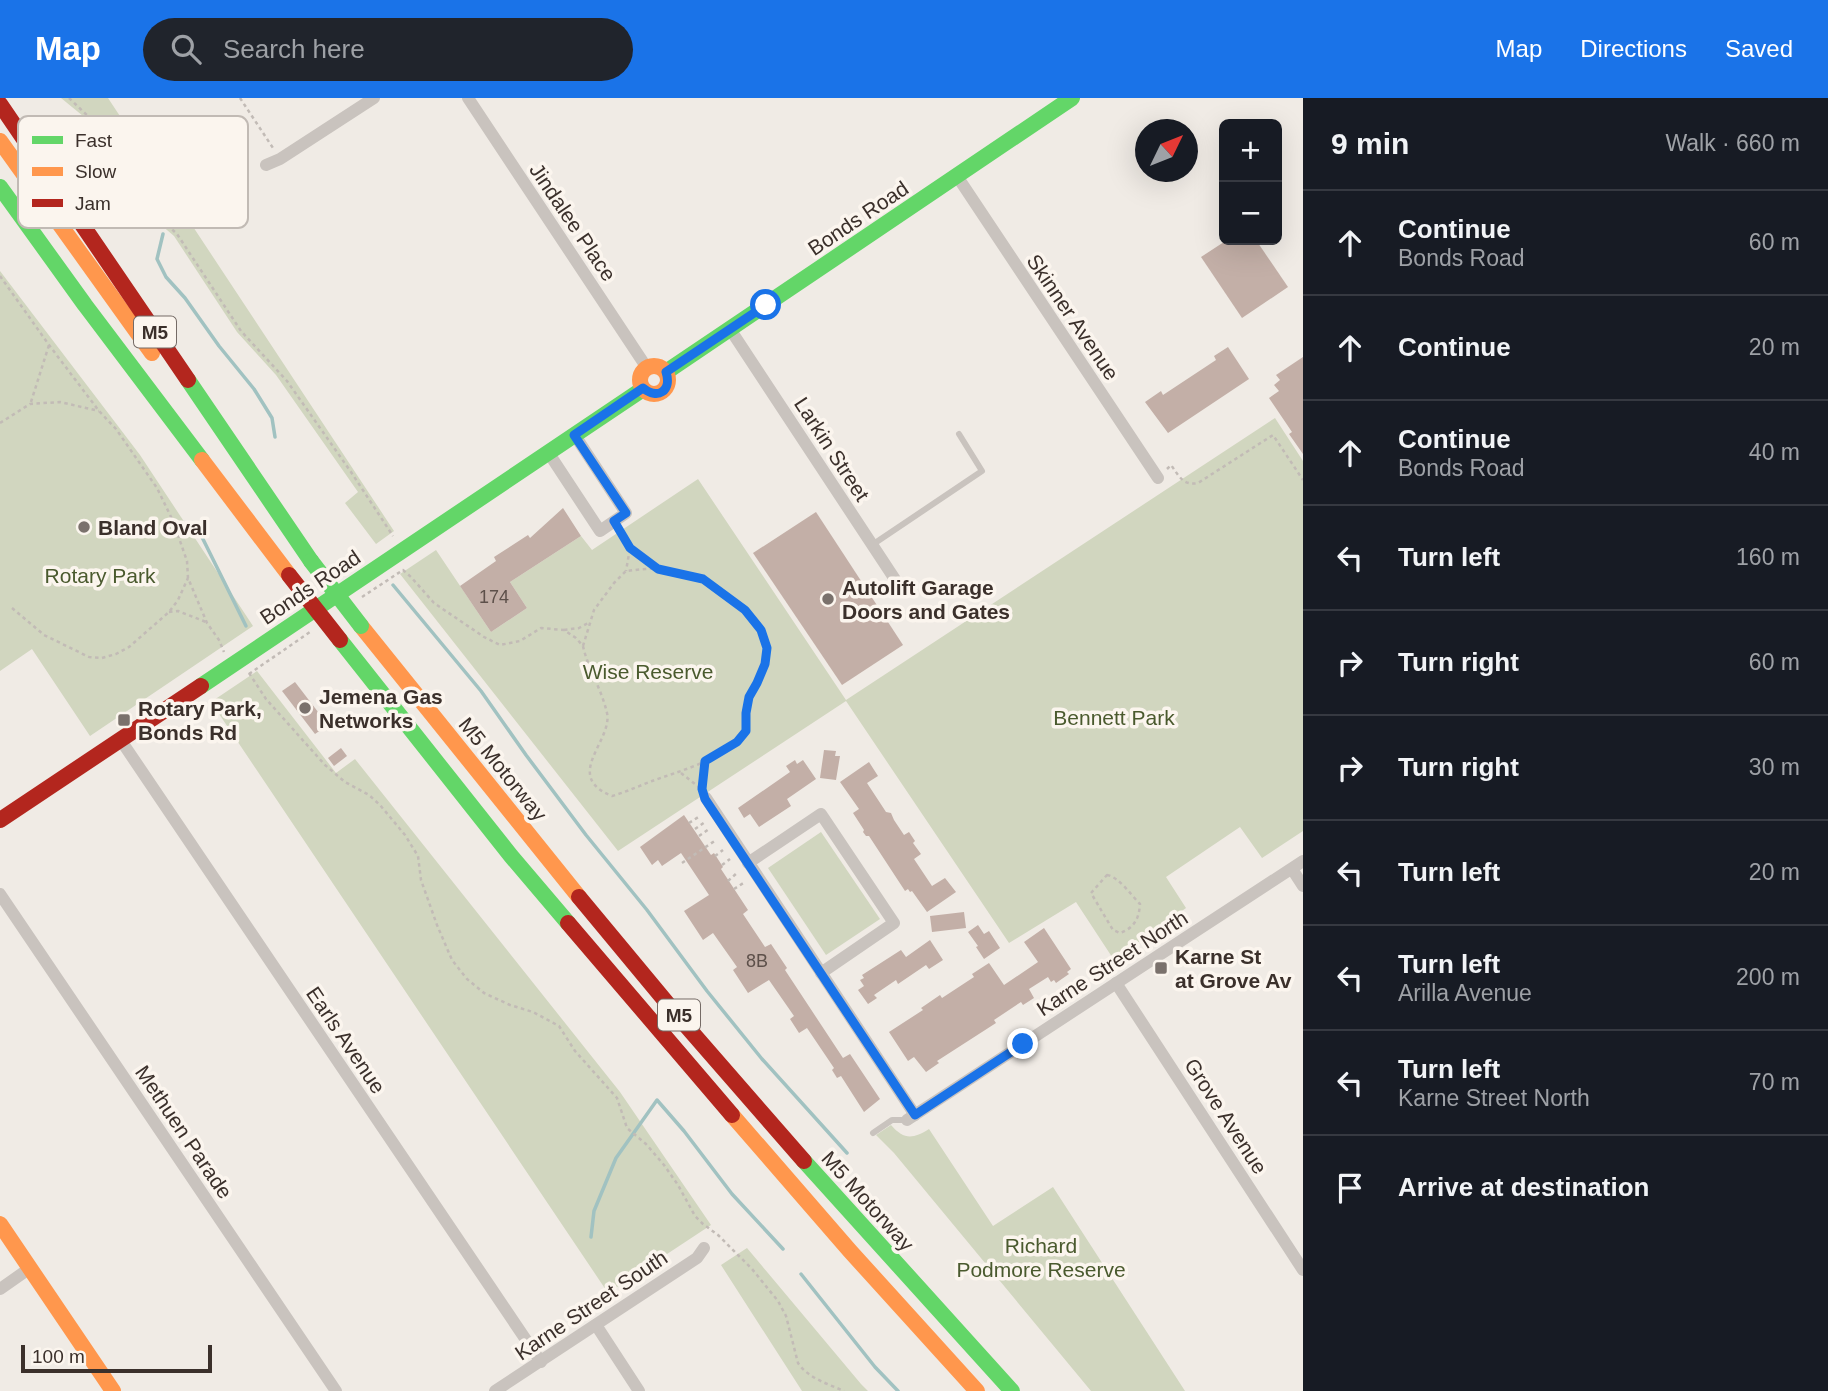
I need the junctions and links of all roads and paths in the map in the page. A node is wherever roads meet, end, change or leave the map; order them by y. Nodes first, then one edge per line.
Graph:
1 (69, 98) edge
2 (240, 98) edge
3 (374, 98) edge
4 (468, 98) edge
5 (1072, 98) edge
6 (0, 104) edge
7 (89, 116) edge
8 (18, 130) edge
9 (0, 141) edge
10 (280, 159) junction
11 (266, 165) dead end
12 (18, 166) edge
13 (957, 176) junction
14 (0, 187) edge
15 (0, 208) edge
16 (18, 212) edge
17 (30, 228) edge
18 (62, 228) edge
19 (84, 228) edge
20 (170, 228) edge
21 (0, 276) edge
22 (85, 305) junction
23 (730, 329) junction
24 (49, 345) junction
25 (647, 368) junction
26 (666, 372) junction
27 (643, 388) junction
28 (30, 404) junction
29 (99, 411) junction
30 (0, 423) edge
31 (959, 434) dead end
32 (574, 435) junction
33 (548, 452) junction
34 (1158, 478) joint
35 (1303, 480) edge
36 (614, 521) junction
37 (393, 536) dead end
38 (872, 545) junction
39 (630, 548) junction
40 (311, 561) junction
41 (658, 569) junction
42 (402, 570) dead end
43 (626, 571) junction
44 (188, 578) junction
45 (902, 590) dead end
46 (12, 608) dead end
47 (169, 612) junction
48 (590, 622) junction
49 (207, 623) junction
50 (564, 630) junction
51 (583, 646) junction
52 (223, 650) dead end
53 (249, 674) dead end
54 (120, 739) junction
55 (705, 761) junction
56 (681, 772) junction
57 (704, 794) junction
58 (700, 816) dead end
59 (0, 820) edge
60 (705, 822) dead end
61 (690, 823) dead end
62 (695, 829) dead end
63 (709, 829) dead end
64 (699, 836) dead end
65 (716, 840) dead end
66 (723, 850) dead end
67 (715, 856) dead end
68 (730, 859) dead end
69 (1303, 861) edge
70 (682, 863) dead end
71 (722, 865) dead end
72 (743, 868) junction
73 (1292, 869) junction
74 (728, 881) dead end
75 (745, 882) dead end
76 (1303, 886) edge
77 (734, 889) dead end
78 (0, 894) edge
79 (1140, 904) joint
80 (821, 973) junction
81 (1116, 983) junction
82 (911, 1117) junction
83 (873, 1133) dead end
84 (0, 1224) edge
85 (704, 1248) dead end
86 (30, 1268) junction
87 (1303, 1270) edge
88 (0, 1289) edge
89 (596, 1325) junction
90 (541, 1362) junction
91 (113, 1391) edge
92 (336, 1391) edge
93 (495, 1391) edge
94 (639, 1391) edge
95 (844, 1391) edge
96 (977, 1391) edge
97 (1012, 1391) edge

1 - 7 path
2 - 10 path
3 - 10 street
4 - 25 street, Jindalee Place
5 - 13 main road, Bonds Road
6 - 8 main road, M5
9 - 12 main road, M5 Motorway / M5
10 - 11 street
13 - 23 main road, Bonds Road
13 - 34 street, Skinner Avenue
14 - 16 main road, M5
15 - 22 main road, M5
17 - 22 main road, M5
18 - 40 main road, M5 Motorway / M5
19 - 40 main road, M5
20 - 37 path
21 - 24 path
22 - 96 main road, M5, bridge
23 - 26 main road, Bonds Road
23 - 38 street, Larkin Street
24 - 28 path
24 - 29 path
25 - 26 main road
25 - 27 main road
26 - 27 main road
27 - 32 main road, Bonds Road
28 - 29 path
28 - 30 path
29 - 44 path
31 - 38 lane
32 - 33 main road, Bonds Road
32 - 36 street
33 - 36 street
33 - 54 main road, Bonds Road
34 - 35 path
36 - 39 path
38 - 45 street, Larkin Street
39 - 41 path
39 - 43 path
40 - 97 main road, M5 Motorway / M5, bridge
41 - 43 path
41 - 55 path
42 - 50 path
43 - 48 path
44 - 47 path
44 - 49 path
46 - 47 path
47 - 49 path
48 - 50 path
48 - 51 path
49 - 52 path
50 - 51 path
51 - 56 path
53 - 95 path
54 - 59 main road, Bonds Road
54 - 90 street, Earls Avenue
55 - 56 path
55 - 57 path
56 - 57 path
57 - 72 street
58 - 61 path
60 - 62 path
63 - 64 path
65 - 70 path
66 - 67 path
68 - 71 path
69 - 73 street, Karne Street North
72 - 74 path
72 - 80 street
72 - 80 street
73 - 76 street
73 - 81 street, Karne Street North
75 - 77 path
78 - 92 street, Methuen Parade
79 - 79 path
80 - 82 street
81 - 82 street, Karne Street North
81 - 87 street, Grove Avenue
82 - 83 lane
84 - 86 main road
85 - 89 street, Karne Street South
86 - 88 street
86 - 91 main road
89 - 90 street, Karne Street South
89 - 94 street
90 - 93 street, Karne Street South

